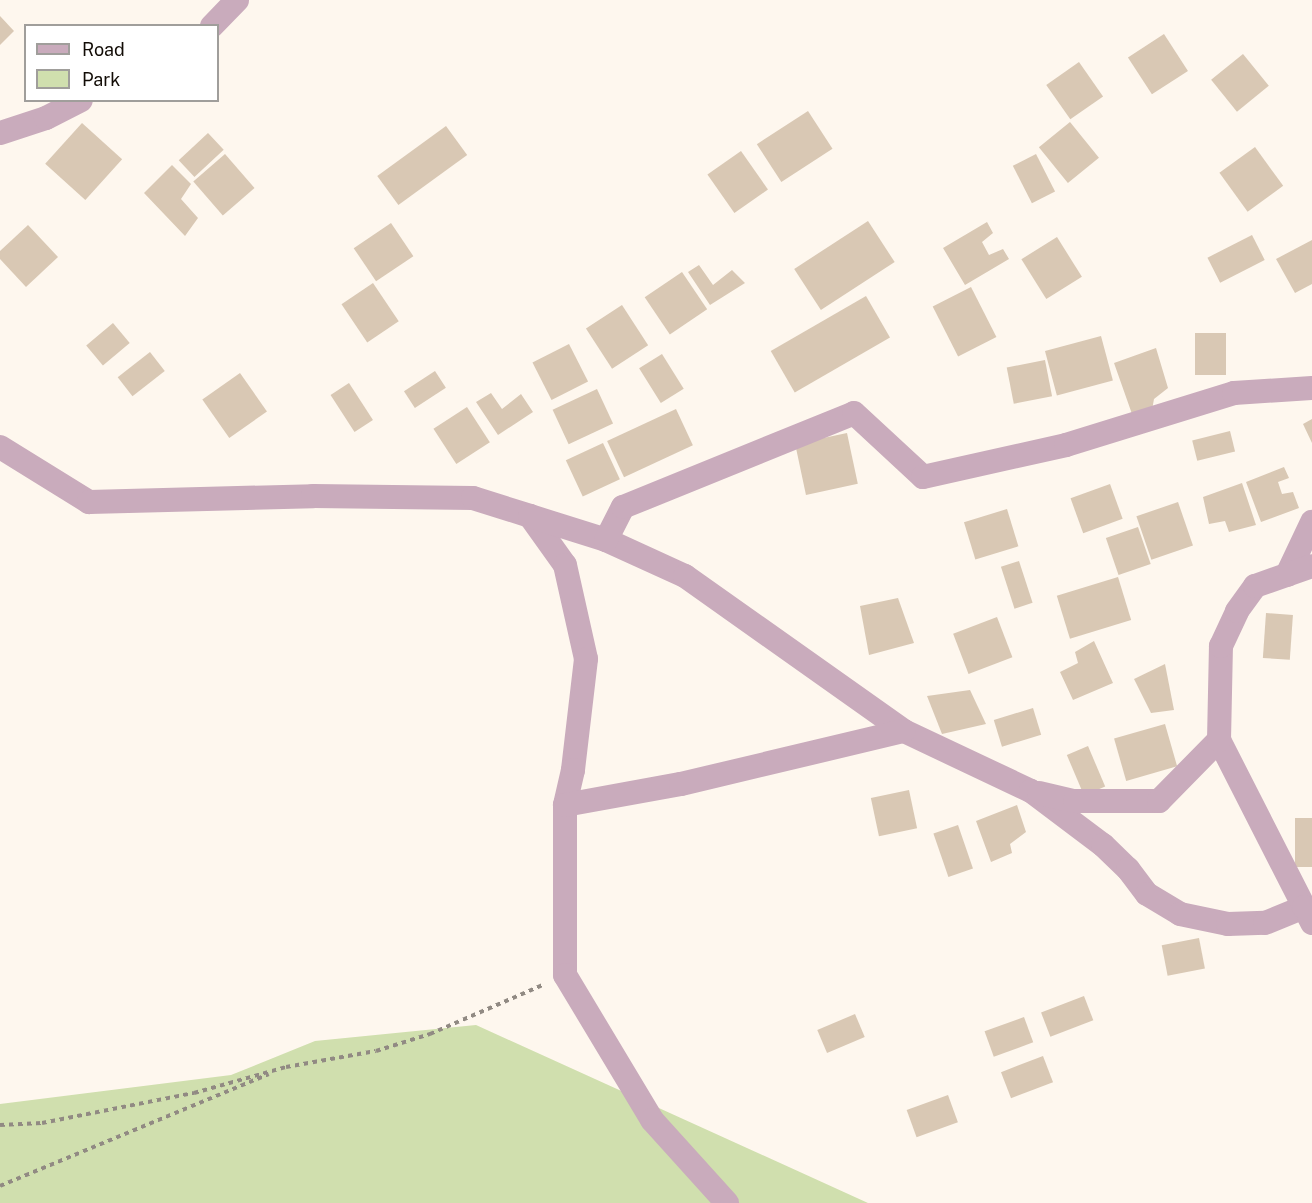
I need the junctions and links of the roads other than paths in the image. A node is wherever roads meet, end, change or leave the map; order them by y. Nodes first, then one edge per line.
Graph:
1 (237, 0) edge
2 (214, 24) edge
3 (77, 102) edge
4 (0, 133) edge
5 (1312, 388) edge
6 (0, 447) edge
7 (530, 516) junction
8 (1312, 522) edge
9 (606, 540) junction
10 (1312, 566) edge
11 (1287, 575) junction
12 (904, 731) junction
13 (1219, 740) junction
14 (1031, 791) junction
15 (565, 805) junction
16 (1310, 913) edge
17 (727, 1203) edge

1 - 2 street
3 - 4 street
5 - 9 street
6 - 7 street
7 - 9 street
7 - 15 street
8 - 11 street
9 - 12 street
10 - 11 street
11 - 13 street
12 - 14 street
12 - 15 street
13 - 14 street
13 - 16 street
14 - 16 street
15 - 17 street

